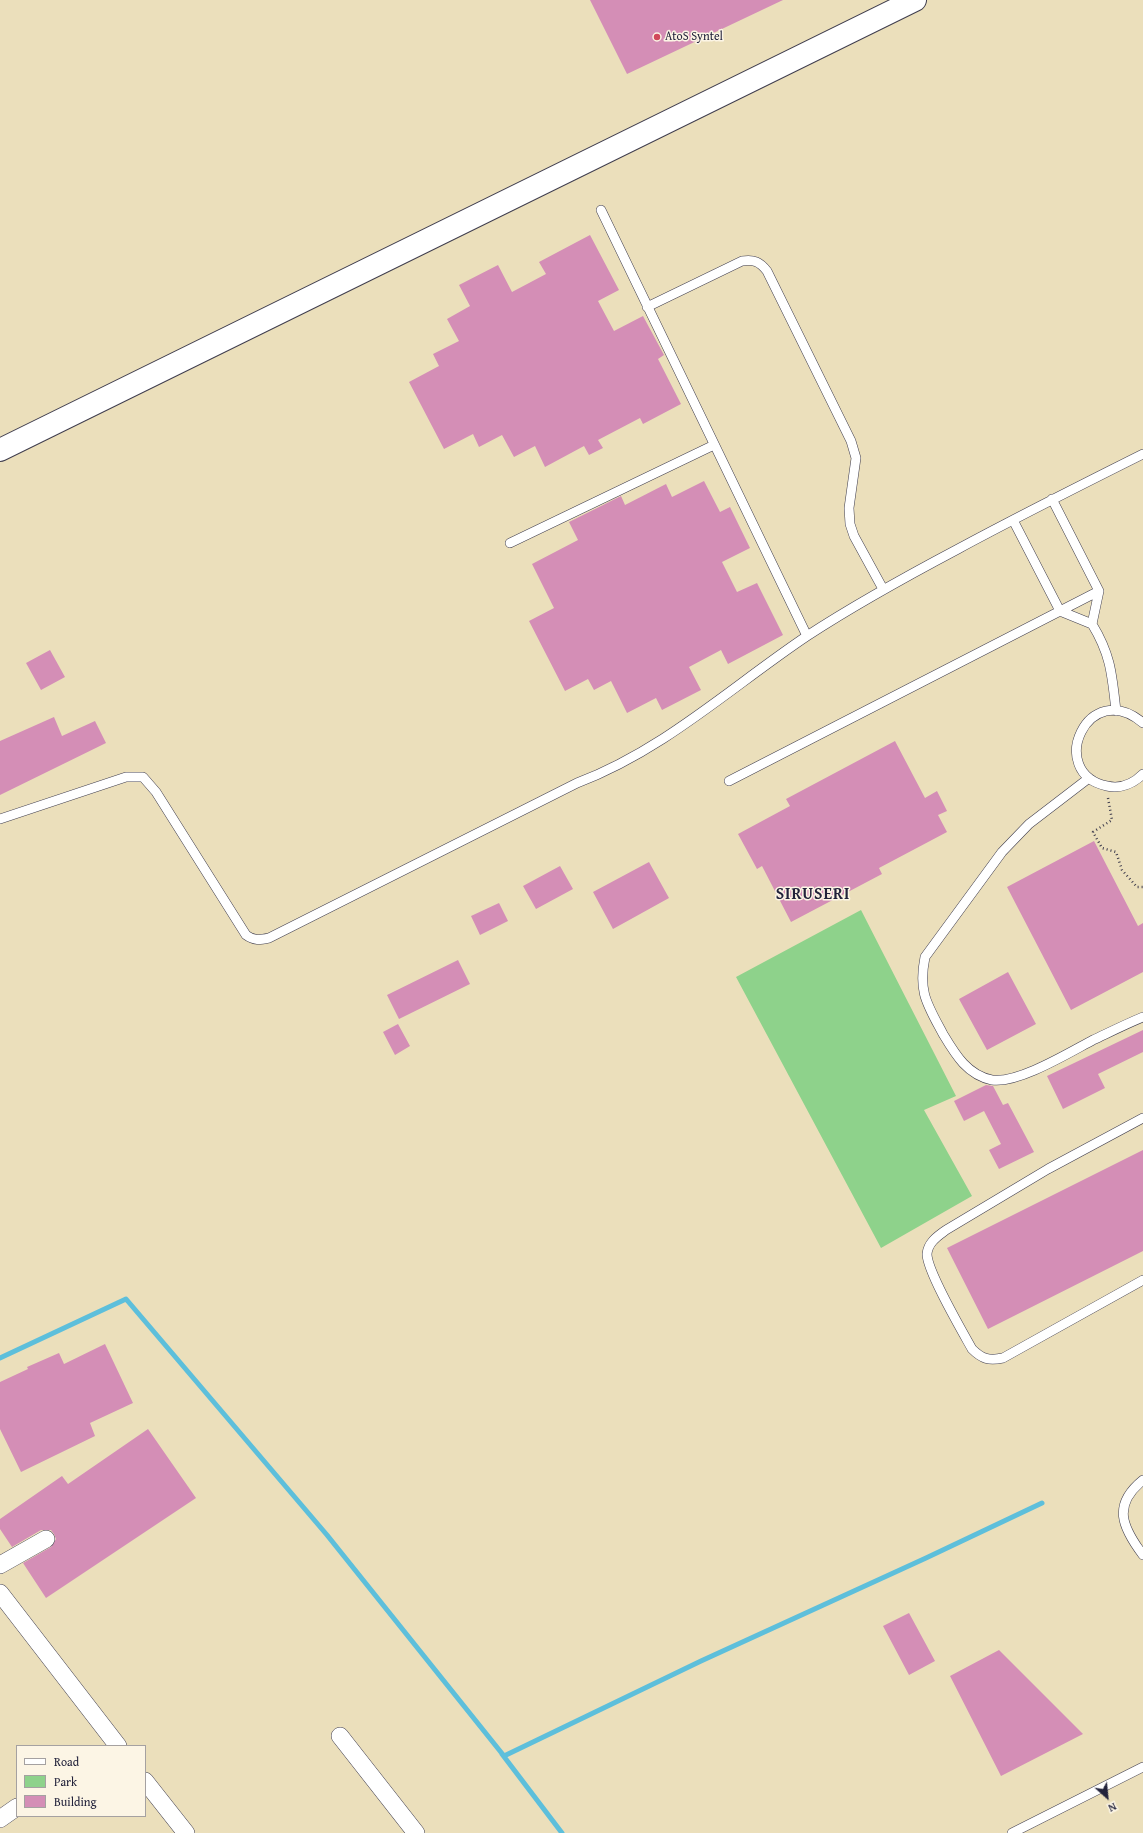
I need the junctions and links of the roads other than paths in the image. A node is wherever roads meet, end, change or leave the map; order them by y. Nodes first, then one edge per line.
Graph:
1 (915, 0) edge
2 (601, 210) dead end
3 (648, 307) junction
4 (714, 445) junction
5 (0, 450) edge
6 (1143, 454) edge
7 (1052, 499) junction
8 (1013, 520) junction
9 (510, 543) dead end
10 (882, 589) junction
11 (1099, 591) junction
12 (1060, 612) junction
13 (1092, 624) junction
14 (807, 636) junction
15 (1116, 711) junction
16 (1143, 722) edge
17 (1143, 774) edge
18 (1089, 778) junction
19 (729, 781) dead end
20 (0, 819) edge
21 (1143, 1017) edge
22 (1143, 1118) edge
23 (1143, 1280) edge
24 (1143, 1480) edge
25 (46, 1539) dead end
26 (1143, 1555) edge
27 (0, 1565) edge
28 (0, 1593) edge
29 (340, 1736) dead end
30 (110, 1744) edge
31 (1143, 1767) edge
32 (146, 1782) edge
33 (16, 1808) edge
34 (0, 1819) edge
35 (186, 1833) edge
36 (416, 1833) edge
37 (1012, 1833) edge

1 - 5 street
2 - 3 lane
3 - 4 lane
3 - 10 lane
4 - 9 lane
4 - 14 lane
6 - 7 lane
7 - 8 lane
7 - 11 lane
8 - 10 lane
8 - 12 lane
10 - 14 lane
11 - 12 lane
11 - 13 lane
12 - 13 lane
12 - 19 lane
13 - 15 lane
14 - 20 lane
15 - 16 lane
15 - 18 lane
17 - 18 lane
18 - 21 lane
22 - 23 lane
24 - 26 lane
25 - 27 street
28 - 30 street
29 - 36 street
31 - 37 lane
32 - 35 street
33 - 34 street

